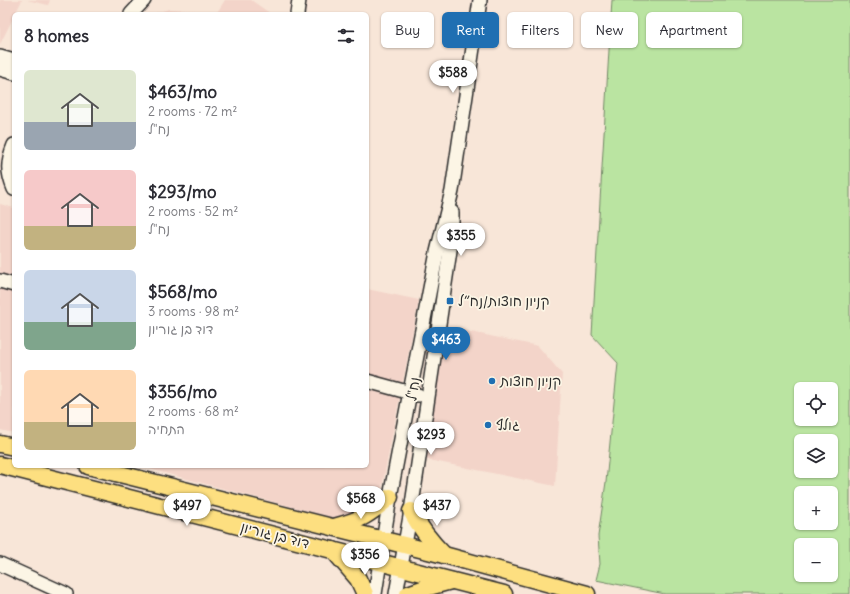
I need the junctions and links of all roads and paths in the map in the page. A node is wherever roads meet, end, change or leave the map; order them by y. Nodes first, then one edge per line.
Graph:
1 (144, 0) edge
2 (299, 0) edge
3 (480, 0) edge
4 (133, 12) edge
5 (297, 12) edge
6 (0, 57) edge
7 (12, 60) edge
8 (0, 69) edge
9 (12, 72) edge
10 (12, 151) edge
11 (12, 184) edge
12 (452, 191) junction
13 (0, 281) edge
14 (12, 284) edge
15 (369, 382) edge
16 (410, 392) junction
17 (428, 397) junction
18 (0, 444) edge
19 (12, 447) edge
20 (0, 465) edge
21 (96, 468) edge
22 (390, 497) junction
23 (411, 512) junction
24 (332, 527) junction
25 (384, 540) junction
26 (405, 545) junction
27 (333, 550) junction
28 (444, 555) junction
29 (380, 562) junction
30 (0, 564) edge
31 (401, 568) junction
32 (452, 581) junction
33 (66, 594) edge
34 (365, 594) edge
35 (375, 594) edge
36 (396, 594) edge
37 (408, 594) edge
38 (504, 594) edge
39 (587, 594) edge

1 - 4 street
2 - 5 street
3 - 12 street, נח"ל
6 - 7 street
8 - 9 street
10 - 11 street
12 - 16 street, נח"ל
12 - 17 street, נח"ל
13 - 14 street
15 - 16 street
16 - 17 street
16 - 22 street, נח"ל
17 - 23 street, נח"ל
18 - 19 main road
20 - 27 main road, דוד בן גוריון
21 - 24 main road, דוד בן גוריון
22 - 24 main road
22 - 25 street, נח"ל
23 - 26 street, נח"ל
23 - 28 main road
24 - 25 main road, דוד בן גוריון
25 - 26 main road, דוד בן גוריון
25 - 29 street, נח"ל
26 - 28 main road, דוד בן גוריון
26 - 31 street, נח"ל
27 - 29 main road, דוד בן גוריון
27 - 34 main road
28 - 39 main road, דוד בן גוריון
29 - 31 main road, דוד בן גוריון
29 - 35 street, נח"ל
30 - 33 street
31 - 32 main road, דוד בן גוריון
31 - 36 street, נח"ל
32 - 37 main road
32 - 38 main road, דוד בן גוריון

